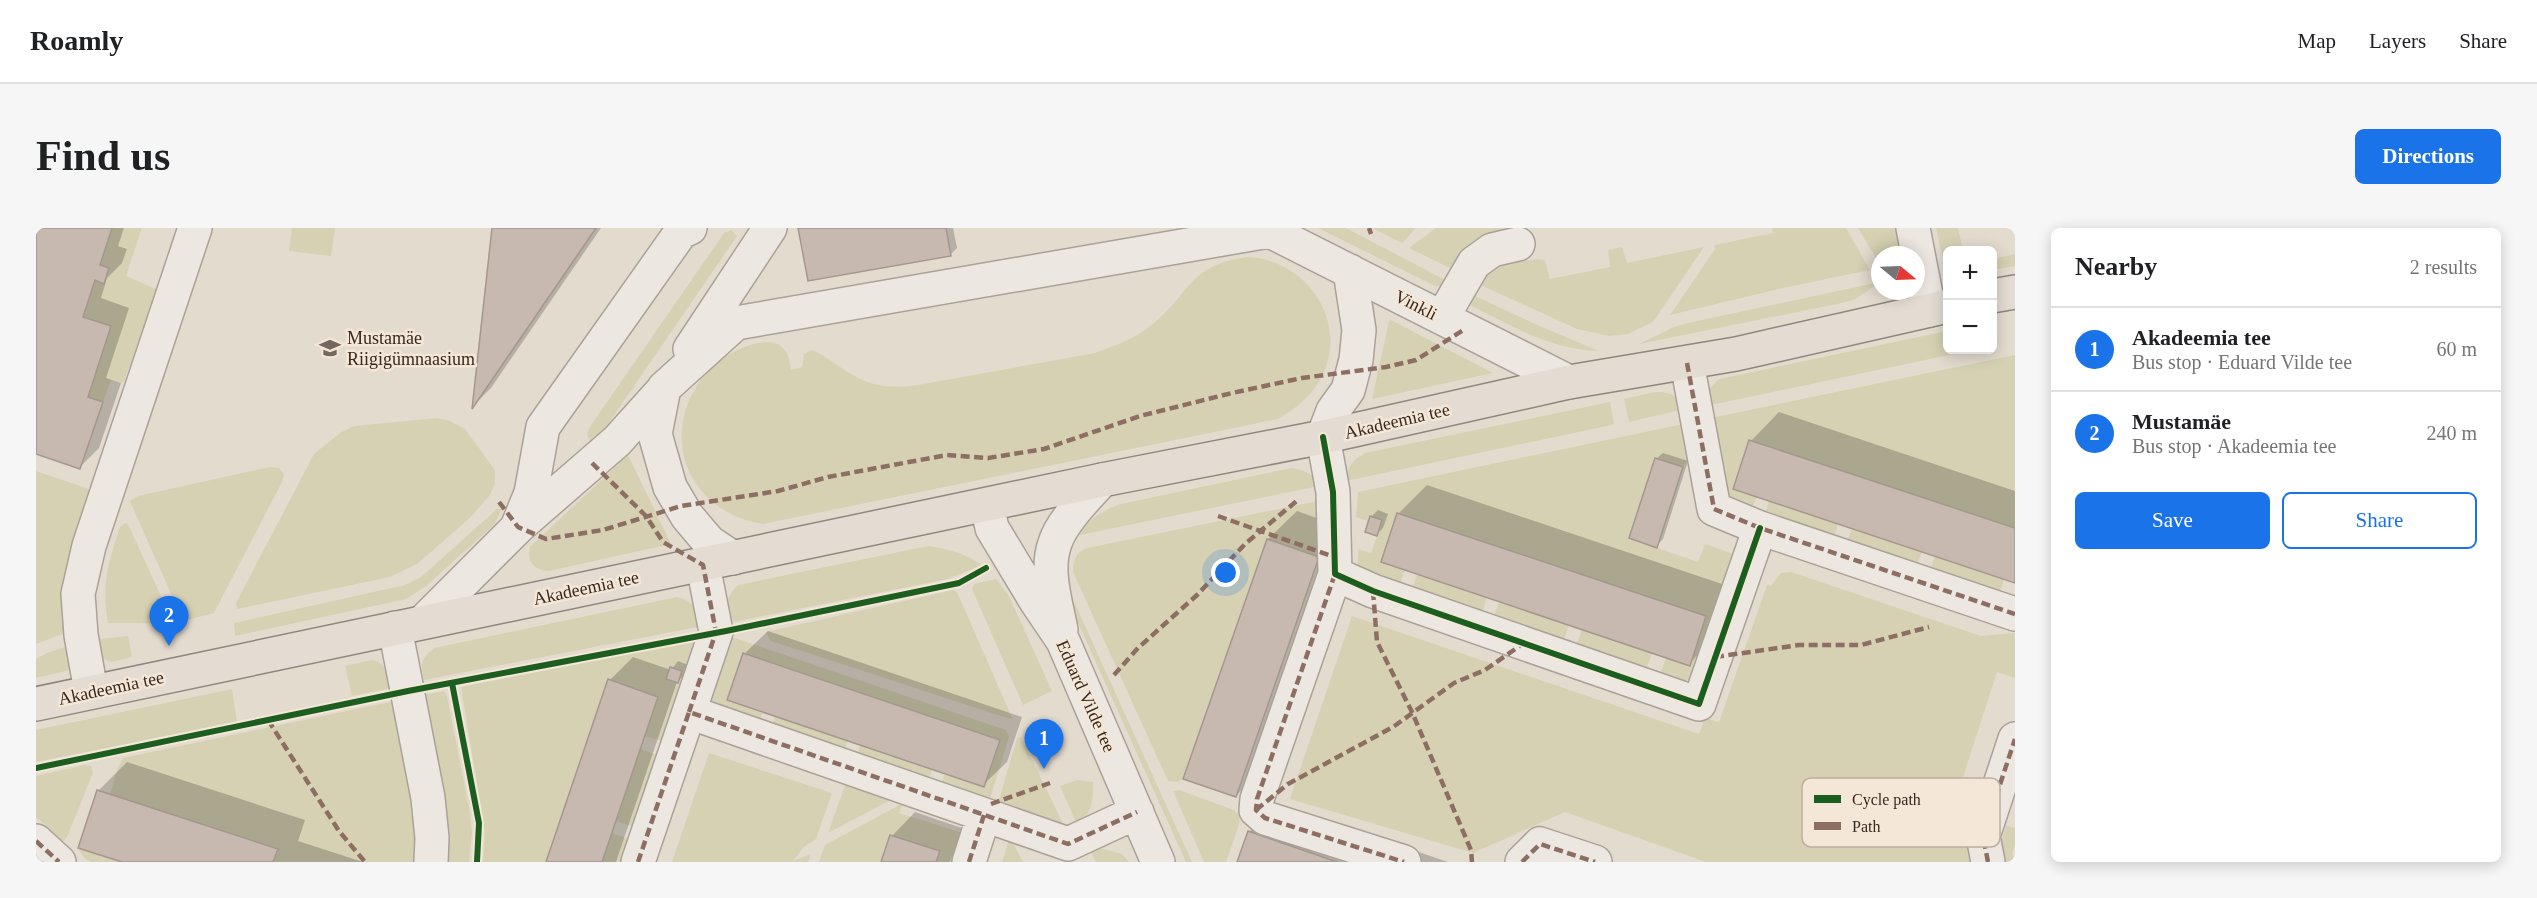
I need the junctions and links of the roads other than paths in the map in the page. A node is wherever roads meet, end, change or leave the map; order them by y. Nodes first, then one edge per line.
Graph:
1 (195, 228) edge
2 (690, 228) edge
3 (770, 228) edge
4 (1913, 228) edge
5 (1266, 229) edge
6 (1518, 244) dead end
7 (1350, 272) junction
8 (2015, 292) edge
9 (1997, 295) edge
10 (1938, 308) edge
11 (1442, 318) junction
12 (1686, 363) junction
13 (1569, 382) junction
14 (664, 388) junction
15 (1323, 437) junction
16 (1102, 480) junction
17 (987, 505) junction
18 (518, 526) junction
19 (1760, 528) junction
20 (718, 562) junction
21 (1335, 574) junction
22 (2015, 614) edge
23 (409, 625) junction
24 (1063, 641) junction
25 (91, 691) junction
26 (36, 704) edge
27 (689, 712) junction
28 (2015, 739) edge
29 (2000, 784) edge
30 (1137, 812) junction
31 (984, 815) junction
32 (1985, 847) edge
33 (1040, 848) edge
34 (431, 862) edge
35 (638, 862) edge
36 (969, 862) edge
37 (1158, 862) edge
38 (1404, 862) edge
39 (1522, 862) edge
40 (1595, 862) edge
41 (1988, 862) edge

1 - 25 street
2 - 18 street
3 - 14 street
4 - 10 street
5 - 7 street, Vinkli
5 - 14 street
6 - 11 street
7 - 11 street, Vinkli
7 - 15 street
8 - 9 main road
10 - 12 main road, Akadeemia tee
11 - 13 street, Vinkli
12 - 13 main road, Akadeemia tee
12 - 19 street
13 - 15 main road, Akadeemia tee
14 - 18 street
14 - 20 street
15 - 16 main road, Akadeemia tee
15 - 21 street
16 - 17 main road, Akadeemia tee
16 - 24 street
17 - 20 main road, Akadeemia tee
17 - 24 street, Eduard Vilde tee
18 - 23 street
19 - 21 street
19 - 22 street
20 - 23 main road, Akadeemia tee
20 - 27 street
21 - 38 street
23 - 25 main road, Akadeemia tee
23 - 34 street
24 - 30 street, Eduard Vilde tee
25 - 26 main road, Akadeemia tee
27 - 31 street
27 - 35 street
28 - 29 street
30 - 33 street
30 - 37 street, Eduard Vilde tee
31 - 33 street
31 - 36 street
32 - 41 street
39 - 40 street

